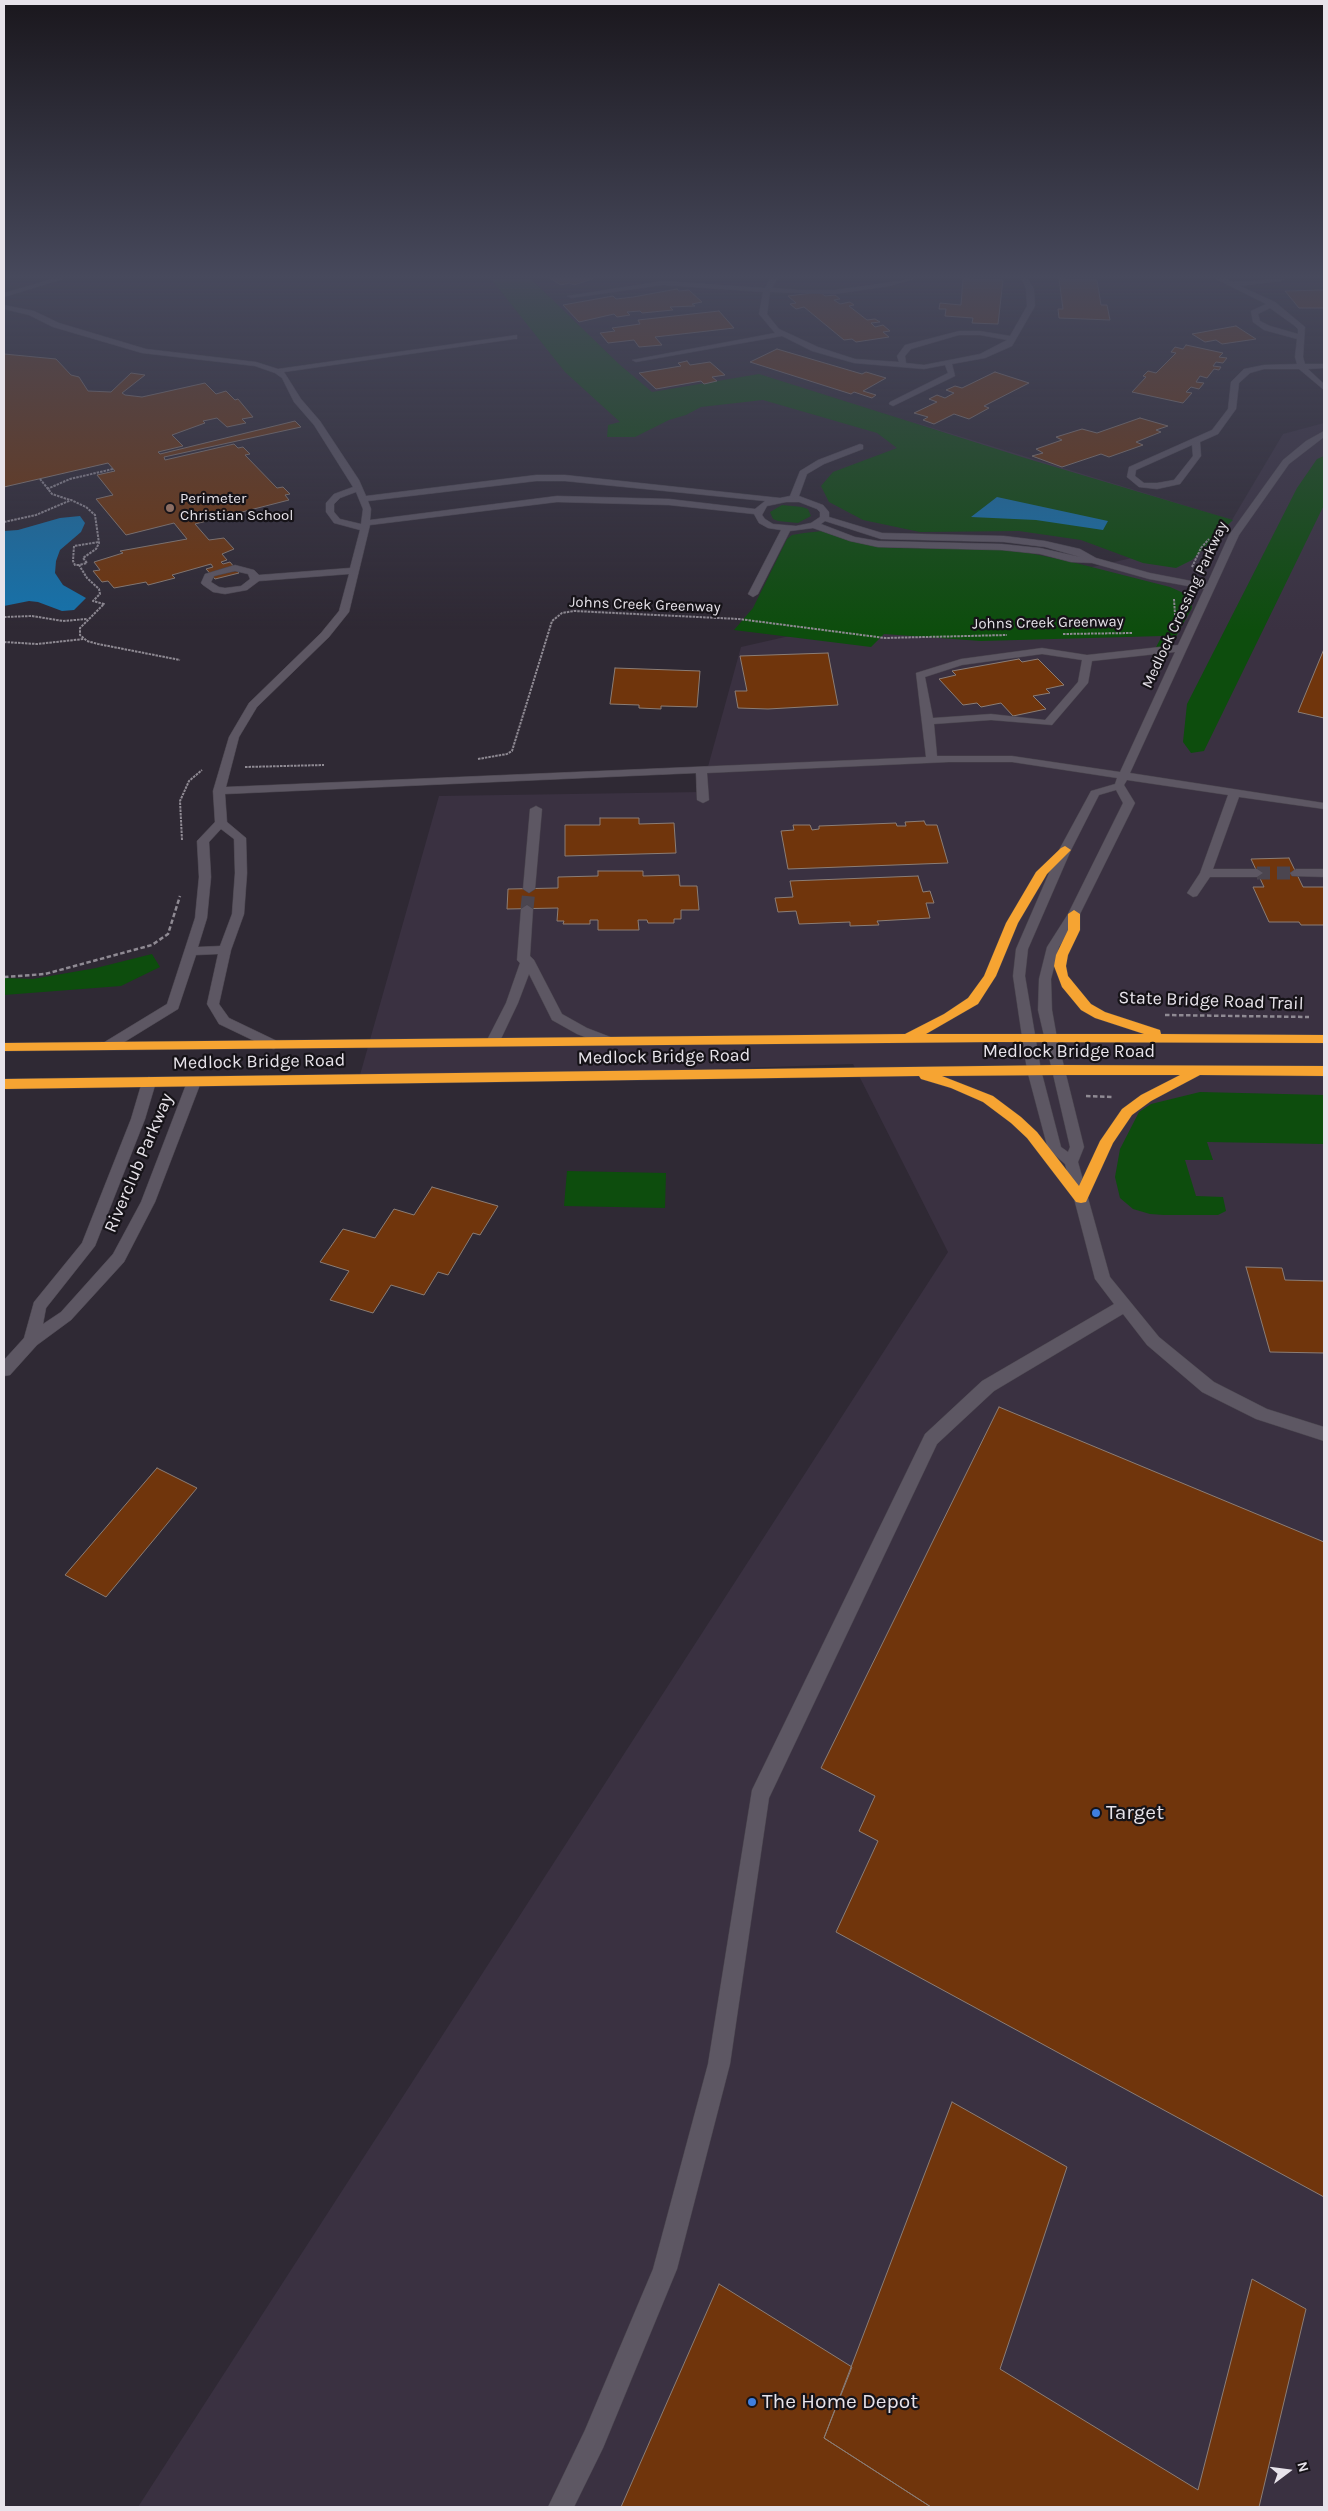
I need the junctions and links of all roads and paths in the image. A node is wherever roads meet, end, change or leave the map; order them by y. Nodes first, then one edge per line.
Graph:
1 (295, 396) edge
2 (908, 396) edge
3 (1233, 396) edge
4 (893, 404) dead end
5 (1324, 434) edge
6 (1196, 440) junction
7 (860, 447) dead end
8 (113, 469) dead end
9 (40, 479) dead end
10 (358, 488) junction
11 (561, 488) junction
12 (47, 489) junction
13 (363, 498) junction
14 (464, 498) junction
15 (794, 499) junction
16 (71, 500) junction
17 (779, 500) junction
18 (758, 512) junction
19 (824, 518) junction
20 (4, 522) edge
21 (814, 525) junction
22 (366, 526) junction
23 (786, 529) junction
24 (1214, 533) dead end
25 (99, 542) junction
26 (1093, 560) junction
27 (79, 565) junction
28 (356, 571) junction
29 (255, 578) dead end
30 (1184, 582) junction
31 (1210, 587) junction
32 (753, 594) dead end
33 (1175, 616) dead end
34 (4, 617) edge
35 (88, 619) junction
36 (1137, 633) dead end
37 (1058, 634) dead end
38 (1008, 636) dead end
39 (84, 639) junction
40 (4, 642) edge
41 (1183, 648) junction
42 (1087, 658) junction
43 (180, 660) dead end
44 (928, 721) junction
45 (474, 760) dead end
46 (932, 760) junction
47 (332, 765) dead end
48 (225, 768) junction
49 (701, 770) junction
50 (1121, 780) junction
51 (219, 791) junction
52 (1234, 794) junction
53 (703, 800) dead end
54 (1324, 806) edge
55 (536, 809) dead end
56 (221, 823) junction
57 (182, 842) dead end
58 (1065, 850) junction
59 (1206, 873) junction
60 (1257, 873) tunnel mouth
61 (1296, 873) tunnel mouth
62 (1324, 873) edge
63 (529, 888) tunnel mouth
64 (182, 889) dead end
65 (1193, 893) dead end
66 (527, 908) tunnel mouth
67 (1074, 914) junction
68 (225, 950) junction
69 (191, 951) junction
70 (523, 960) dead end
71 (4, 977) edge
72 (1156, 1015) dead end
73 (1314, 1018) dead end
74 (1030, 1038) junction
75 (1050, 1038) junction
76 (1179, 1038) junction
77 (906, 1039) junction
78 (1324, 1039) edge
79 (608, 1041) junction
80 (493, 1042) junction
81 (274, 1045) junction
82 (108, 1046) junction
83 (4, 1047) edge
84 (1034, 1070) junction
85 (1058, 1070) junction
86 (1201, 1070) junction
87 (1324, 1071) edge
88 (912, 1072) junction
89 (149, 1082) junction
90 (194, 1082) junction
91 (4, 1084) edge
92 (1071, 1162) junction
93 (1081, 1198) junction
94 (1124, 1306) junction
95 (31, 1341) junction
96 (4, 1370) edge
97 (1324, 1434) edge
98 (561, 2507) edge

1 - 10 street
2 - 4 street
3 - 6 street
5 - 31 street, Medlock Crossing Parkway
6 - 6 street
7 - 15 street
8 - 12 path
9 - 12 path
10 - 13 street
10 - 22 street
11 - 14 street
11 - 14 street
11 - 17 street
11 - 18 street
12 - 16 path
13 - 14 street
13 - 22 street
14 - 22 street
15 - 17 street
15 - 19 street
16 - 20 path
16 - 25 path
17 - 18 street
18 - 23 street
19 - 21 street
19 - 26 street
21 - 23 street
21 - 26 street
22 - 28 street
23 - 32 street
24 - 30 path
25 - 27 path
25 - 27 path
26 - 30 street
27 - 35 path
28 - 29 street
28 - 48 street
30 - 31 street
30 - 33 path
31 - 41 street, Medlock Crossing Parkway
34 - 35 path
35 - 39 path
36 - 37 path, Johns Creek Greenway
38 - 45 path, Johns Creek Greenway
39 - 40 path
39 - 43 path
41 - 42 street
41 - 50 street, Medlock Crossing Parkway
42 - 44 street
42 - 44 street
44 - 46 street
46 - 49 street
46 - 50 street
47 - 48 path
48 - 51 street
48 - 57 path
49 - 51 street
49 - 53 street
50 - 52 street
50 - 58 street
50 - 67 street
51 - 56 street
52 - 54 street
52 - 59 street
55 - 63 street
56 - 68 street
56 - 69 street
58 - 74 street
58 - 77 highway
59 - 60 street
59 - 65 street
61 - 62 street
64 - 71 path
66 - 70 street
67 - 75 street
67 - 76 highway
68 - 69 street
68 - 81 street
69 - 82 street
72 - 73 path, State Bridge Road Trail
74 - 75 highway, Medlock Bridge Road
74 - 77 highway, Medlock Bridge Road
74 - 84 street
75 - 76 highway, Medlock Bridge Road
75 - 85 street
76 - 78 highway, Medlock Bridge Road
77 - 79 highway, Medlock Bridge Road
79 - 80 highway, Medlock Bridge Road
79 - 80 street
80 - 81 highway, Medlock Bridge Road
81 - 82 highway, Medlock Bridge Road
82 - 83 highway, Medlock Bridge Road
84 - 85 highway, Medlock Bridge Road
84 - 88 highway, Medlock Bridge Road
84 - 92 street
85 - 86 highway, Medlock Bridge Road
85 - 92 street
86 - 87 highway, Medlock Bridge Road
86 - 93 highway
88 - 90 highway, Medlock Bridge Road
88 - 93 highway
89 - 90 highway, Medlock Bridge Road
89 - 91 highway, Medlock Bridge Road
89 - 95 street, Riverclub Parkway
90 - 95 street, Riverclub Parkway
92 - 93 street
93 - 94 street
94 - 97 street
94 - 98 street
95 - 96 street, Riverclub Parkway

